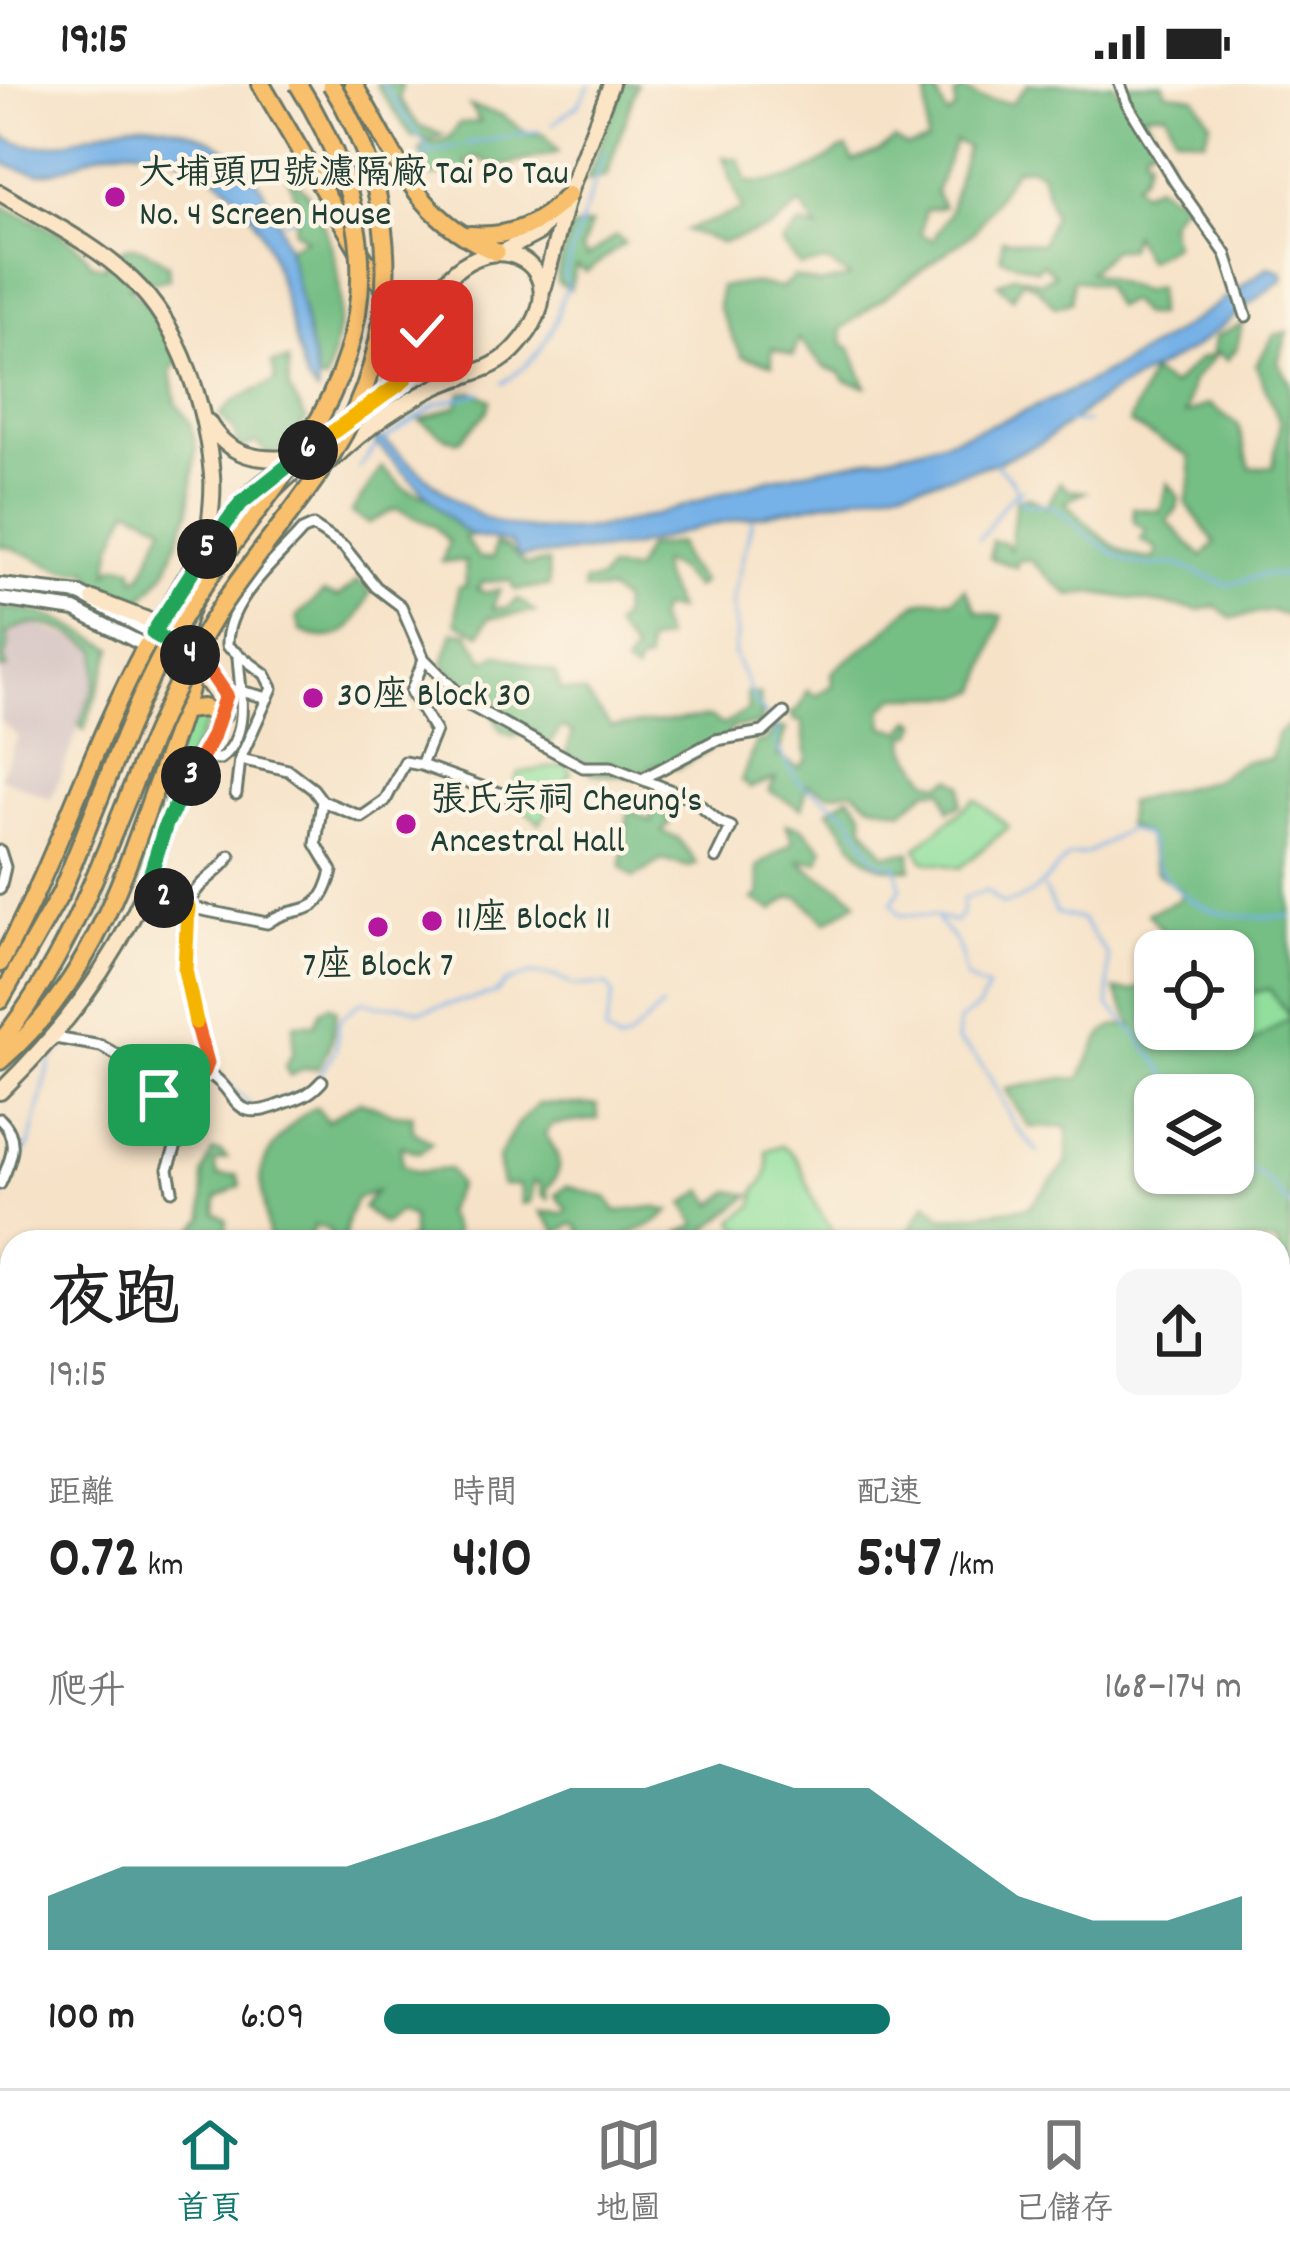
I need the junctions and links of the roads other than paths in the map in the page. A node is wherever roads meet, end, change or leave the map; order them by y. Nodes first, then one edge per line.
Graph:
1 (261, 84) edge
2 (298, 84) edge
3 (331, 84) edge
4 (353, 84) edge
5 (611, 84) edge
6 (1120, 84) edge
7 (0, 194) edge
8 (568, 194) junction
9 (457, 233) junction
10 (499, 252) junction
11 (541, 298) junction
12 (1246, 316) dead end
13 (423, 347) junction
14 (463, 376) junction
15 (199, 407) junction
16 (299, 456) junction
17 (206, 550) junction
18 (193, 568) junction
19 (228, 580) junction
20 (0, 585) edge
21 (0, 599) edge
22 (93, 599) joint
23 (206, 612) junction
24 (155, 636) junction
25 (238, 657) junction
26 (424, 659) junction
27 (194, 666) junction
28 (268, 698) junction
29 (228, 701) junction
30 (185, 710) junction
31 (778, 719) dead end
32 (240, 759) junction
33 (200, 760) junction
34 (421, 765) junction
35 (644, 778) junction
36 (236, 794) dead end
37 (507, 796) dead end
38 (322, 801) junction
39 (0, 850) edge
40 (230, 856) dead end
41 (716, 858) dead end
42 (146, 888) junction
43 (0, 889) edge
44 (188, 907) junction
45 (0, 963) edge
46 (0, 1000) edge
47 (65, 1040) junction
48 (0, 1042) edge
49 (0, 1061) edge
50 (148, 1063) junction
51 (205, 1067) junction
52 (322, 1081) dead end
53 (0, 1092) edge
54 (0, 1119) edge
55 (0, 1184) edge
56 (172, 1190) dead end

1 - 13 highway
2 - 46 highway, bridge
3 - 48 highway, bridge
4 - 9 highway
5 - 8 main road
6 - 12 street
7 - 15 main road
8 - 9 highway
8 - 10 main road
8 - 11 main road
9 - 10 highway
10 - 11 main road
10 - 13 main road
11 - 14 main road
13 - 14 main road
13 - 16 main road
14 - 19 main road
15 - 16 main road
15 - 17 main road
16 - 17 main road
17 - 18 main road
18 - 19 main road
18 - 24 main road
19 - 23 main road
20 - 22 street
21 - 24 street
22 - 24 main road
23 - 24 main road
23 - 27 main road
24 - 27 main road
24 - 45 highway
25 - 26 street
25 - 28 street
25 - 29 street
26 - 34 street
26 - 35 street
27 - 29 main road
27 - 30 highway
28 - 29 street
28 - 32 street
29 - 30 highway
29 - 33 main road
29 - 33 street
30 - 49 highway
31 - 35 street
32 - 36 street
32 - 38 street
33 - 42 main road
34 - 37 street
34 - 38 street
35 - 41 street
38 - 44 street
39 - 43 street
40 - 44 street
42 - 44 street
42 - 47 main road
44 - 51 street
47 - 50 street
47 - 53 main road
50 - 51 street
50 - 56 street
51 - 52 street
54 - 55 street

